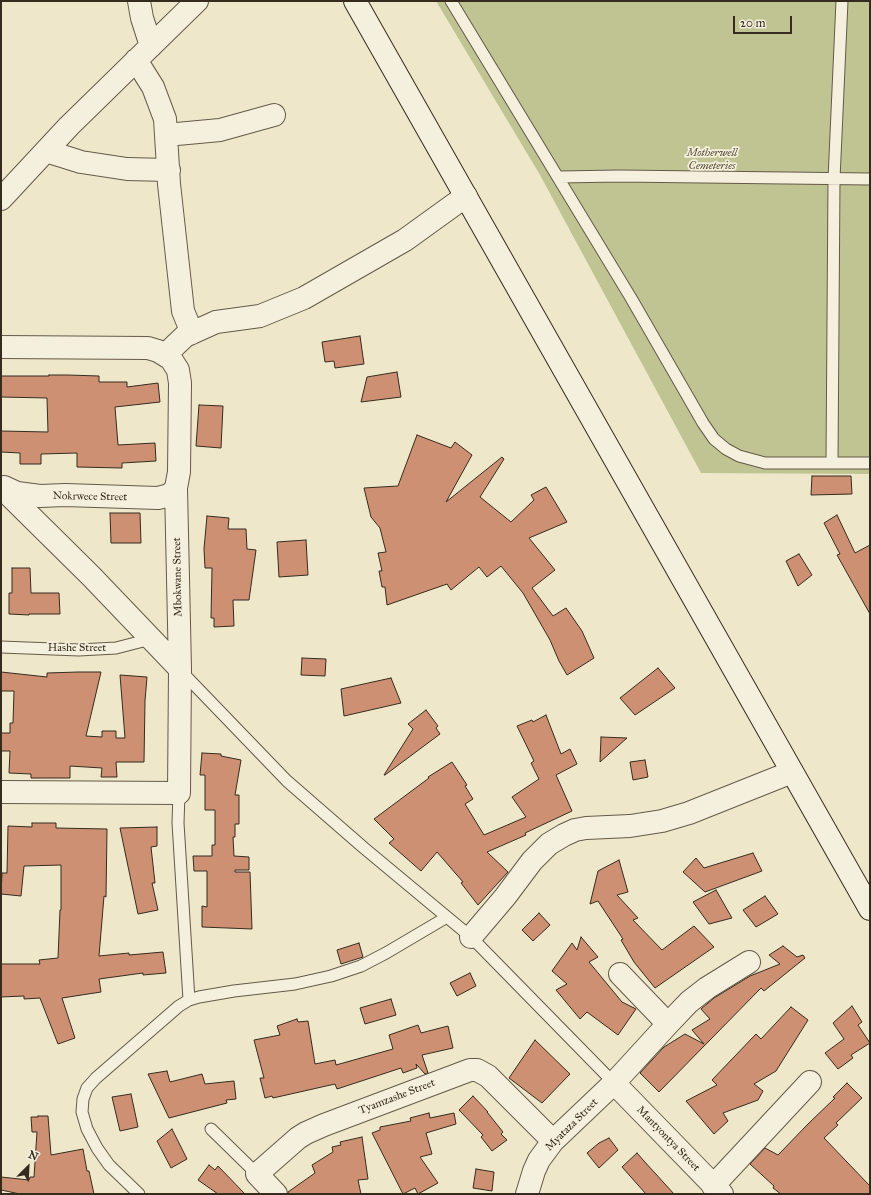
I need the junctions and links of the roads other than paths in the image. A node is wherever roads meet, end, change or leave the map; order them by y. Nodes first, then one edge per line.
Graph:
1 (139, 1) edge
2 (197, 1) edge
3 (355, 1) edge
4 (451, 1) edge
5 (842, 1) edge
6 (143, 53) junction
7 (274, 115) dead end
8 (166, 135) junction
9 (46, 151) junction
10 (169, 170) junction
11 (559, 177) junction
12 (834, 179) junction
13 (870, 180) edge
14 (466, 196) junction
15 (1, 199) edge
16 (192, 333) junction
17 (1, 347) edge
18 (165, 355) junction
19 (832, 463) junction
20 (870, 463) edge
21 (1, 486) edge
22 (176, 488) junction
23 (151, 639) junction
24 (1, 646) edge
25 (180, 669) junction
26 (792, 772) junction
27 (1, 792) edge
28 (179, 793) junction
29 (870, 909) edge
30 (447, 917) junction
31 (471, 937) junction
32 (749, 962) dead end
33 (620, 974) dead end
34 (189, 1000) junction
35 (668, 1024) junction
36 (810, 1082) dead end
37 (614, 1083) junction
38 (211, 1129) dead end
39 (553, 1141) junction
40 (257, 1174) junction
41 (718, 1190) edge
42 (139, 1194) edge
43 (276, 1194) edge
44 (527, 1194) edge

1 - 6 street
2 - 6 street
3 - 14 street
4 - 11 lane
5 - 12 lane
6 - 8 street
6 - 9 street
7 - 8 street
8 - 10 street
9 - 10 street
9 - 15 street
10 - 16 street
11 - 12 lane
11 - 19 lane
12 - 13 lane
12 - 19 lane
14 - 16 street
14 - 26 street
16 - 18 street
17 - 18 street, Mbokwane Street
18 - 22 street, Mbokwane Street
19 - 20 lane
21 - 22 street, Nokrwece Street
21 - 23 street
22 - 25 street, Mbokwane Street
23 - 24 lane, Hashe Street
23 - 25 street
25 - 28 street, Mbokwane Street
25 - 30 lane
26 - 29 street
26 - 31 street
27 - 28 street
28 - 34 lane
30 - 31 lane
30 - 34 lane
31 - 37 lane
32 - 35 street, Myataza Street
33 - 35 street
34 - 42 lane
35 - 37 street, Myataza Street
36 - 41 street
37 - 39 street, Myataza Street
37 - 41 street, Mantyontya Street
38 - 40 lane
39 - 40 street, Tyamzashe Street
39 - 44 street, Myataza Street
40 - 43 street

